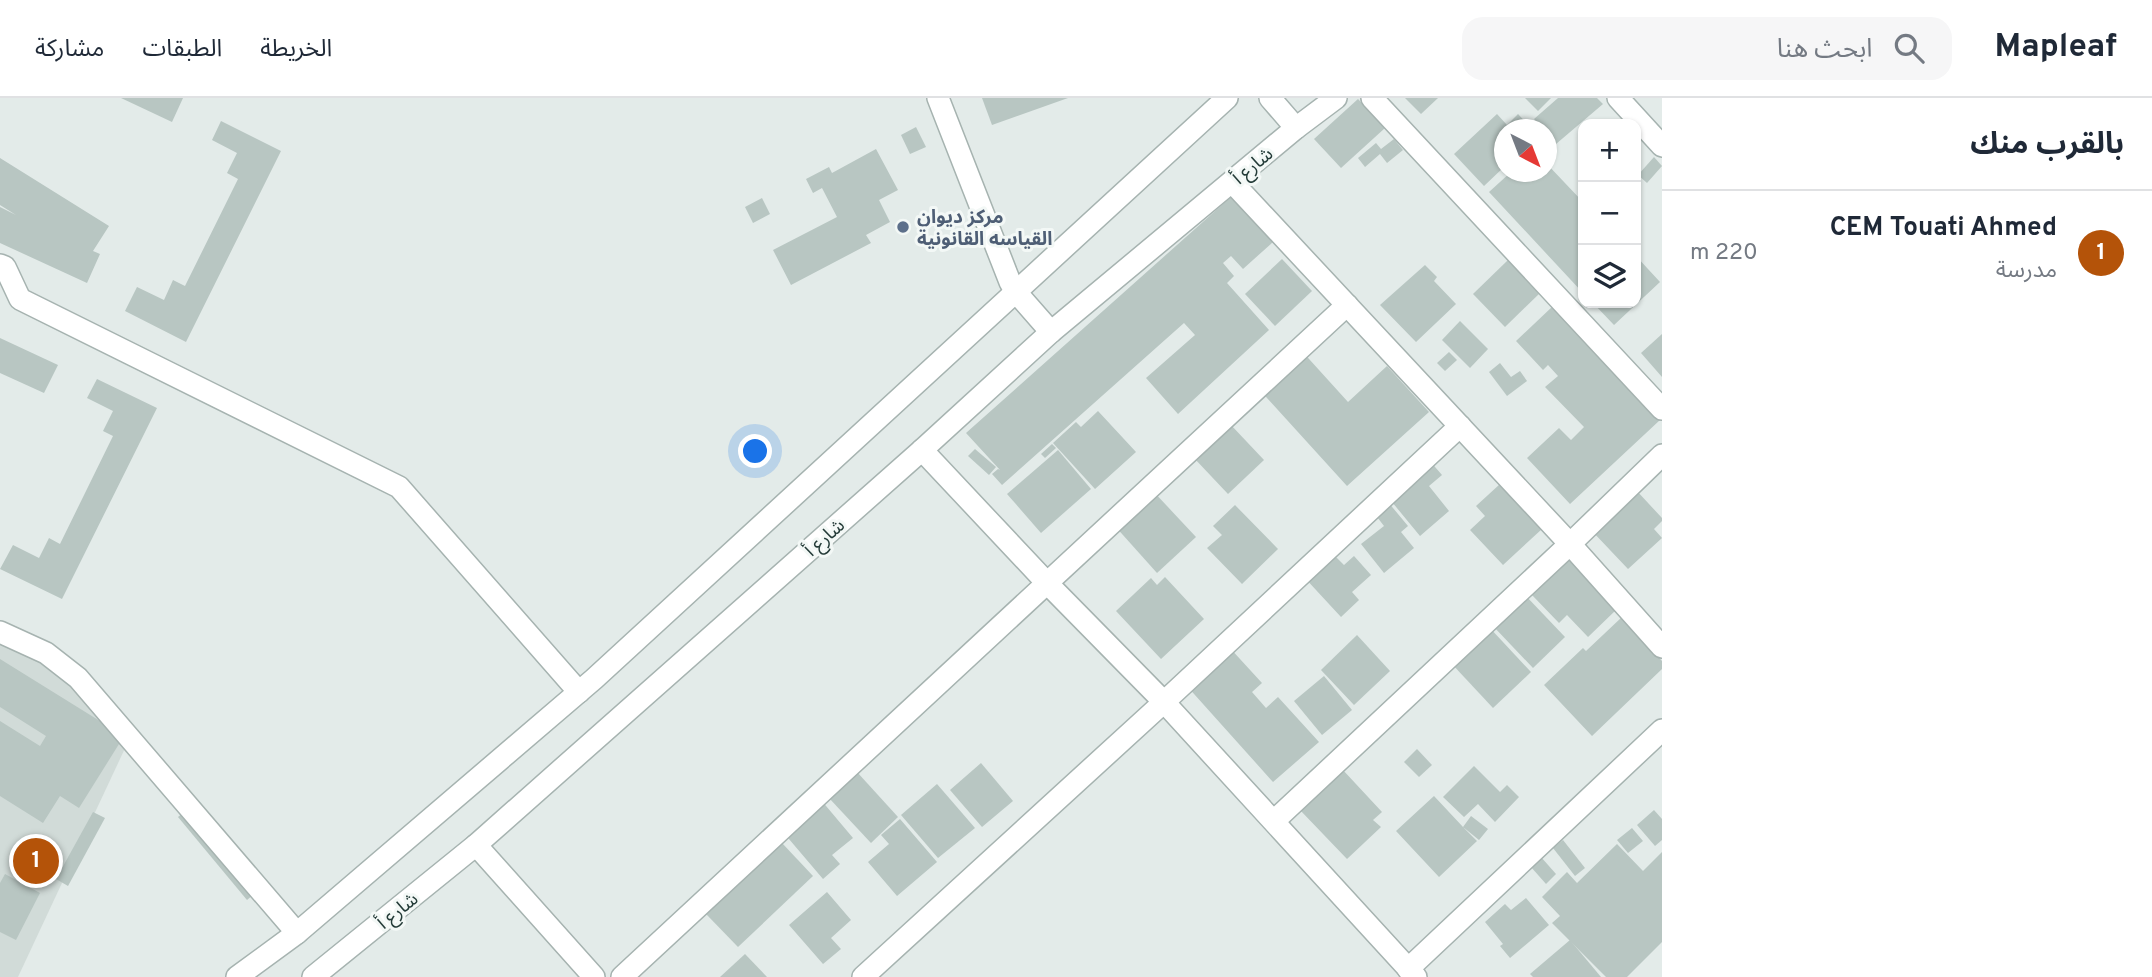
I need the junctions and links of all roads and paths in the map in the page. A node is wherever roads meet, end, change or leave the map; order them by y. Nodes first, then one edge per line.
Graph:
1 (938, 98) edge
2 (1227, 98) edge
3 (1270, 98) edge
4 (1336, 98) edge
5 (1371, 98) edge
6 (1618, 98) edge
7 (1296, 128) junction
8 (1662, 146) edge
9 (1232, 182) junction
10 (0, 265) edge
11 (1015, 291) junction
12 (10, 302) edge
13 (1347, 305) junction
14 (1051, 332) junction
15 (1662, 409) edge
16 (1460, 426) junction
17 (922, 450) junction
18 (1662, 455) edge
19 (1570, 544) junction
20 (1047, 583) junction
21 (0, 632) edge
22 (1662, 647) edge
23 (579, 692) junction
24 (1164, 702) junction
25 (1662, 730) edge
26 (1274, 821) junction
27 (476, 845) junction
28 (297, 933) junction
29 (1412, 973) edge
30 (237, 977) edge
31 (313, 977) edge
32 (594, 977) edge
33 (622, 977) edge
34 (863, 977) edge

1 - 11 street
2 - 11 street
3 - 7 street
4 - 7 street, شارع أ
5 - 15 street
6 - 8 street
7 - 9 street, شارع أ
9 - 13 street
9 - 14 street, شارع أ
10 - 12 street
11 - 14 street
11 - 23 street
12 - 23 street
13 - 16 street
13 - 20 street
14 - 17 street, شارع أ
16 - 19 street
16 - 24 street
17 - 20 street
17 - 27 street, شارع أ
18 - 19 street
19 - 22 street
19 - 26 street
20 - 24 street
20 - 33 street
21 - 28 street
23 - 28 street
24 - 26 street
24 - 34 street
25 - 29 street
26 - 29 street
27 - 31 street, شارع أ
27 - 32 street
28 - 30 street

